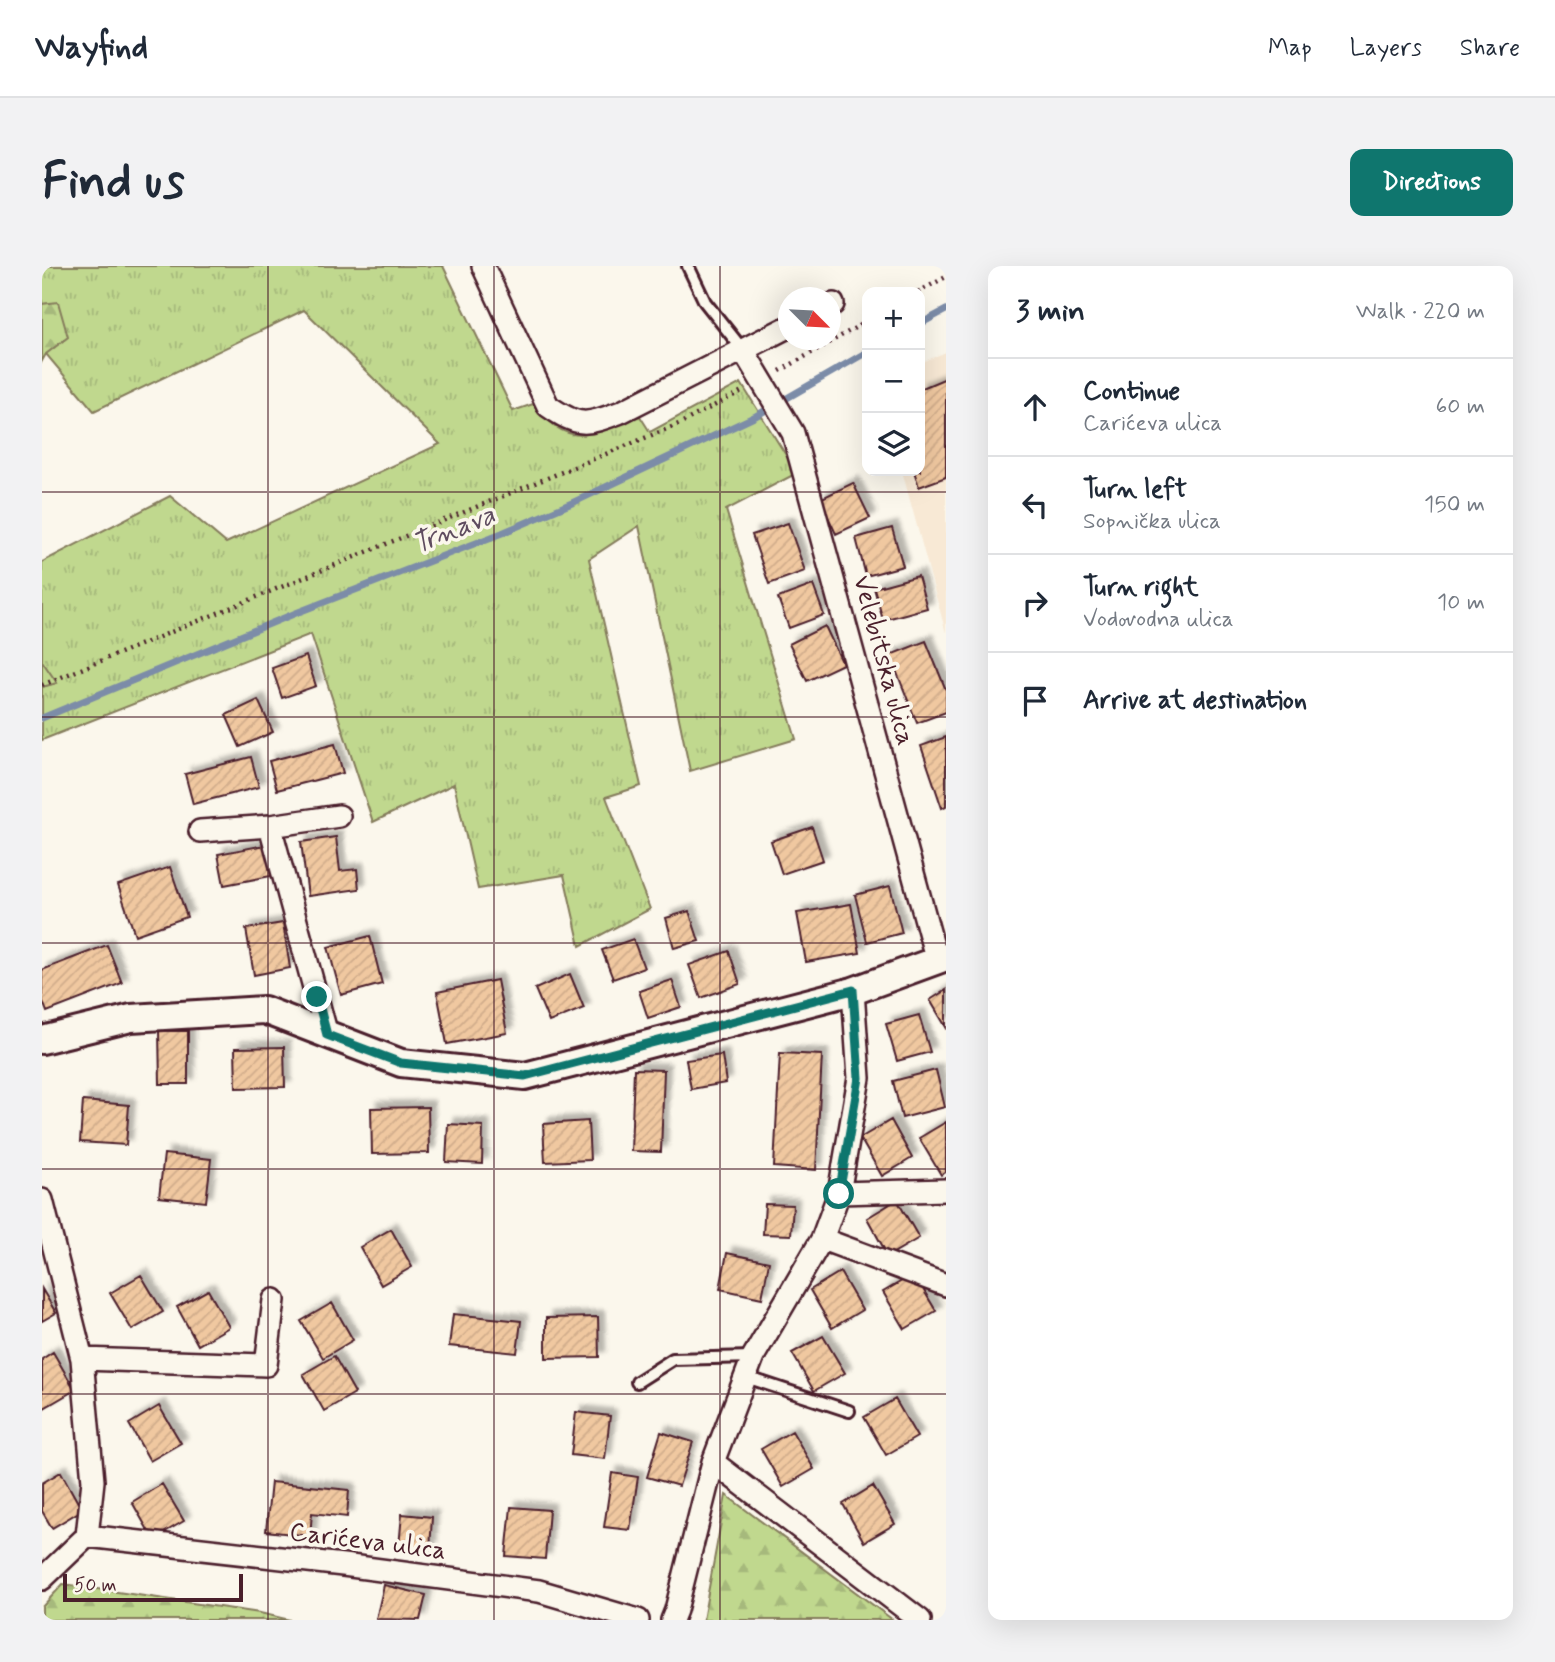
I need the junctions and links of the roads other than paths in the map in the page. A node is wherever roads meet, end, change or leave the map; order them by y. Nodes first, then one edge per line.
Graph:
1 (483, 266) edge
2 (688, 266) edge
3 (778, 332) edge
4 (743, 350) junction
5 (339, 816) dead end
6 (270, 826) junction
7 (200, 831) dead end
8 (942, 959) edge
9 (853, 990) junction
10 (327, 1035) junction
11 (42, 1040) edge
12 (946, 1190) edge
13 (839, 1194) junction
14 (42, 1200) edge
15 (822, 1238) junction
16 (946, 1285) edge
17 (274, 1300) dead end
18 (82, 1359) junction
19 (749, 1367) junction
20 (637, 1382) dead end
21 (849, 1411) dead end
22 (713, 1462) junction
23 (87, 1536) junction
24 (42, 1579) edge
25 (638, 1620) edge
26 (672, 1620) edge
27 (920, 1620) edge

1 - 4 street
2 - 4 lane
3 - 4 street
4 - 8 street, Velebitska ulica
5 - 6 street
6 - 7 street
6 - 10 street
8 - 9 street
9 - 10 street
9 - 13 street
10 - 11 street
12 - 13 street
13 - 15 street
14 - 18 street
15 - 16 street
15 - 19 street
17 - 18 street
18 - 23 street
19 - 20 lane
19 - 21 lane
19 - 22 street
22 - 26 street
22 - 27 street
23 - 24 street
23 - 25 street, Carićeva ulica

